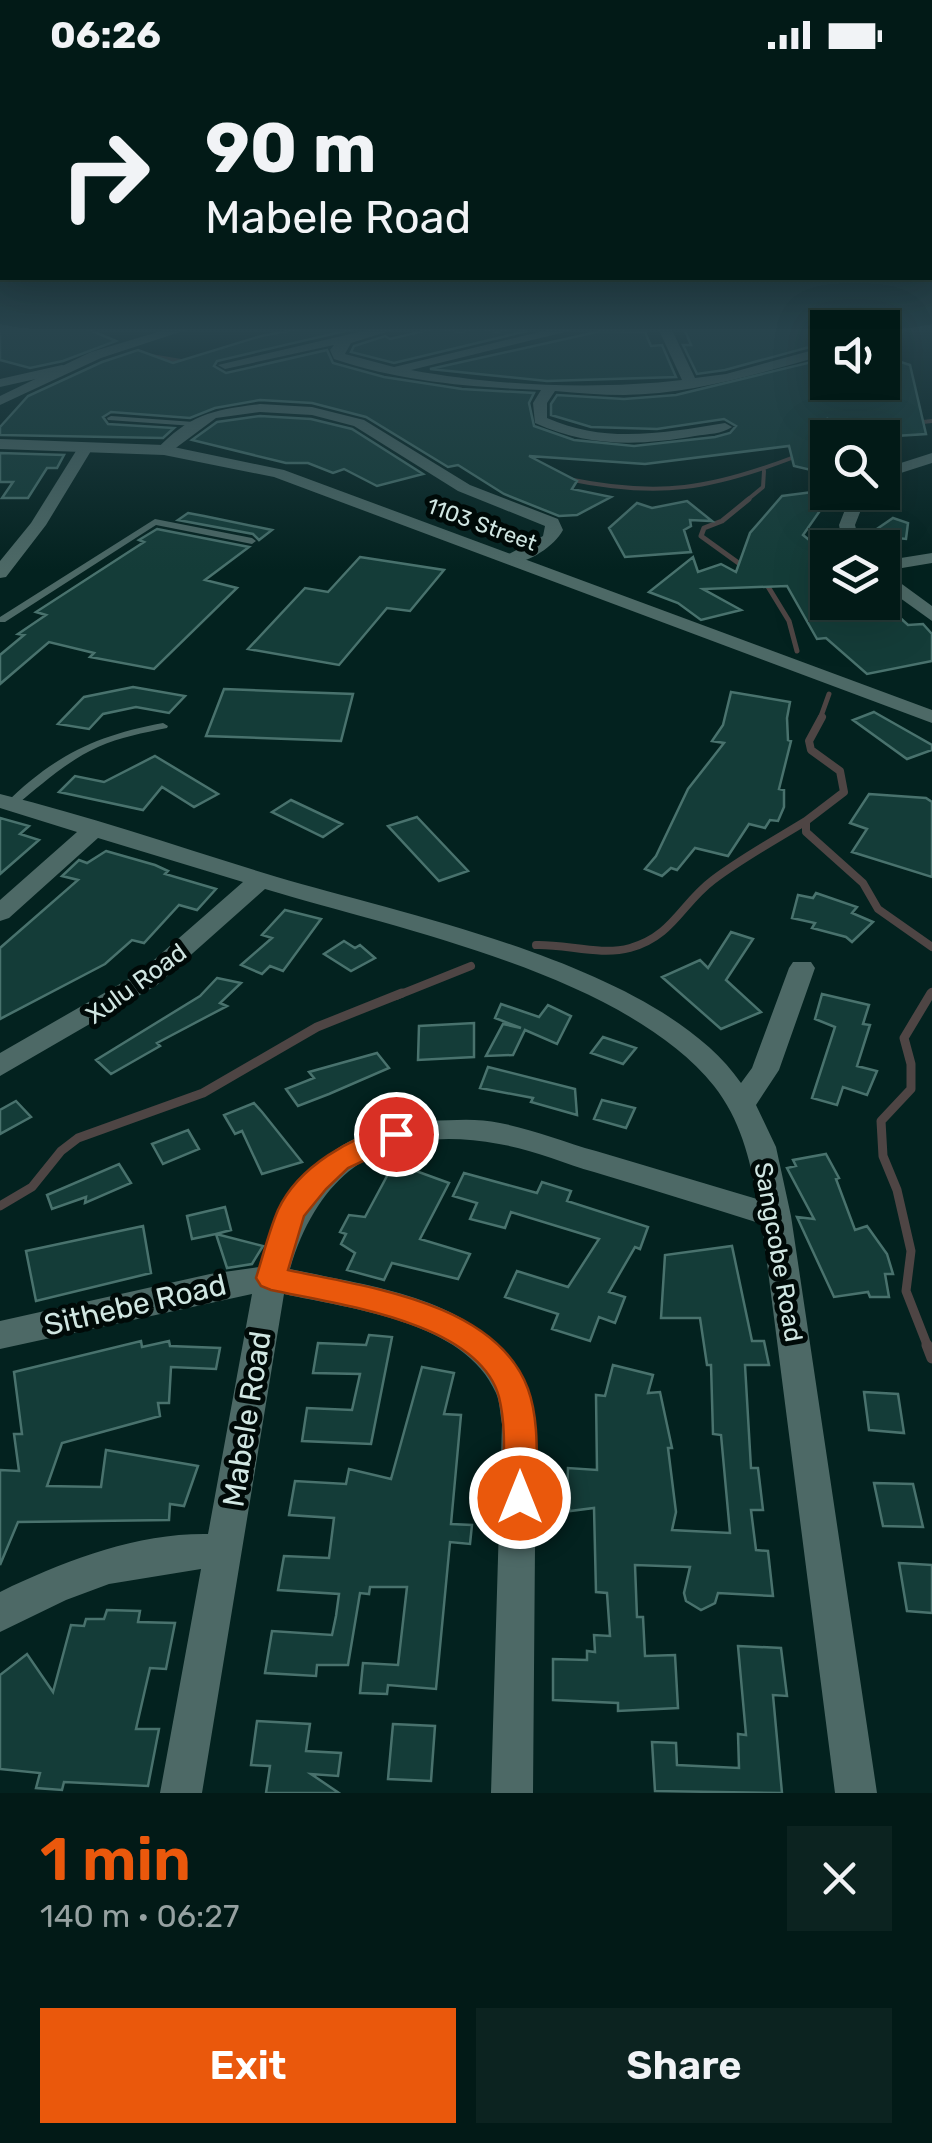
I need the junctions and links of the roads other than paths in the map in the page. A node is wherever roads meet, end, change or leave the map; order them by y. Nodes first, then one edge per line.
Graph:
1 (257, 408) edge
2 (267, 408) edge
3 (540, 408) edge
4 (112, 418) dead end
5 (194, 424) junction
6 (726, 427) dead end
7 (0, 444) edge
8 (86, 446) junction
9 (164, 450) junction
10 (932, 458) edge
11 (900, 468) edge
12 (252, 541) dead end
13 (932, 558) edge
14 (513, 559) junction
15 (900, 563) edge
16 (0, 573) edge
17 (900, 590) edge
18 (932, 616) edge
19 (1, 620) edge
20 (0, 634) edge
21 (932, 717) edge
22 (163, 726) dead end
23 (5, 802) edge
24 (93, 830) junction
25 (259, 880) junction
26 (0, 913) edge
27 (802, 968) dead end
28 (0, 1066) edge
29 (741, 1105) junction
30 (776, 1216) junction
31 (271, 1278) junction
32 (0, 1336) edge
33 (226, 1552) junction
34 (0, 1613) edge
35 (181, 1793) edge
36 (512, 1793) edge
37 (856, 1793) edge

1 - 5 street
2 - 14 street
3 - 6 street
4 - 5 lane
5 - 9 street
7 - 8 street, 1103 Street
8 - 9 street, 1103 Street
8 - 16 street
9 - 14 street, 1103 Street
10 - 11 street
12 - 19 lane
13 - 15 street
14 - 21 street, 1103 Street
17 - 18 street
19 - 20 lane
22 - 23 lane
23 - 24 street, Sangcobe Road
24 - 25 street, Sangcobe Road
24 - 26 street
25 - 28 street, Xulu Road
25 - 29 street, Sangcobe Road
27 - 29 street
29 - 30 street, Sangcobe Road
30 - 31 street, Mabele Road
30 - 37 street, Sangcobe Road
31 - 32 street, Sithebe Road
31 - 33 street, Mabele Road
31 - 36 street
33 - 34 street
33 - 35 street, Mabele Road

